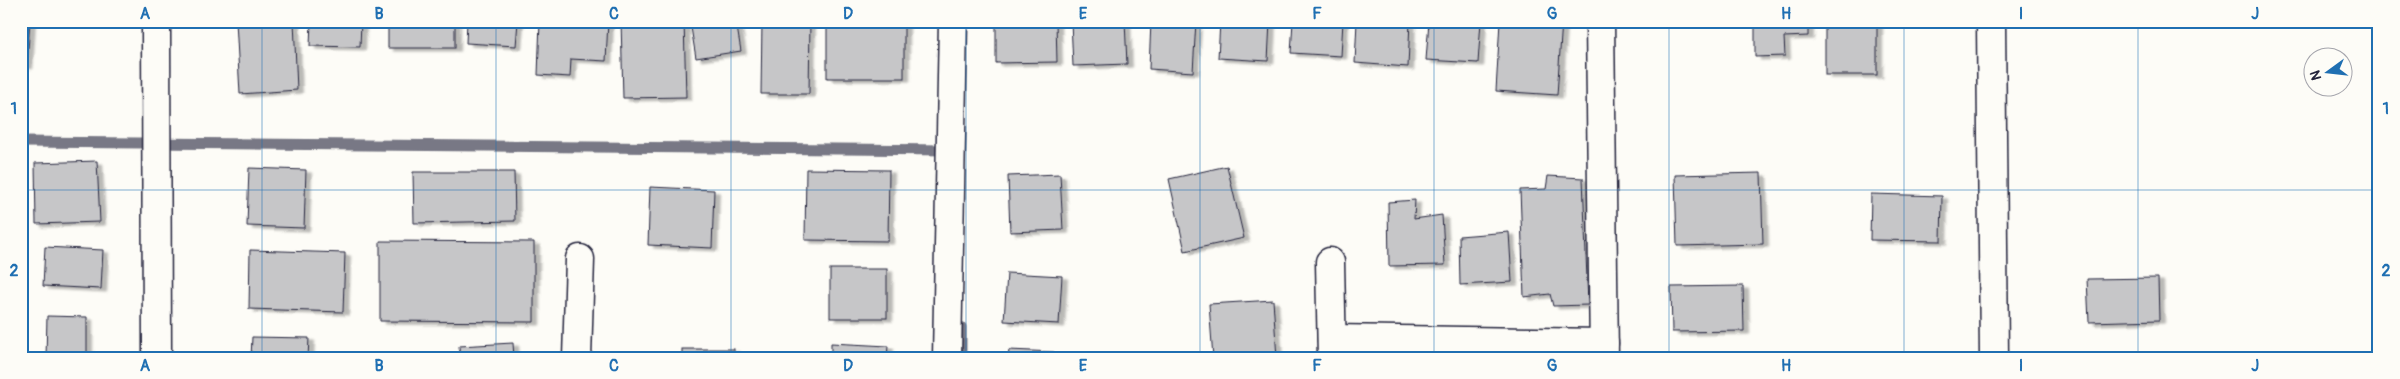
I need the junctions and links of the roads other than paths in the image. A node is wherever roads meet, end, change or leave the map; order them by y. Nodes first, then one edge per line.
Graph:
1 (156, 21) edge
2 (953, 21) edge
3 (1600, 21) edge
4 (1991, 21) edge
5 (580, 259) dead end
6 (1330, 262) dead end
7 (1332, 348) edge
8 (1604, 350) edge
9 (157, 358) edge
10 (577, 358) edge
11 (947, 358) edge
12 (1994, 358) edge

1 - 9 street
2 - 11 street
3 - 8 street
4 - 12 street
5 - 10 street
6 - 7 street
7 - 8 street

